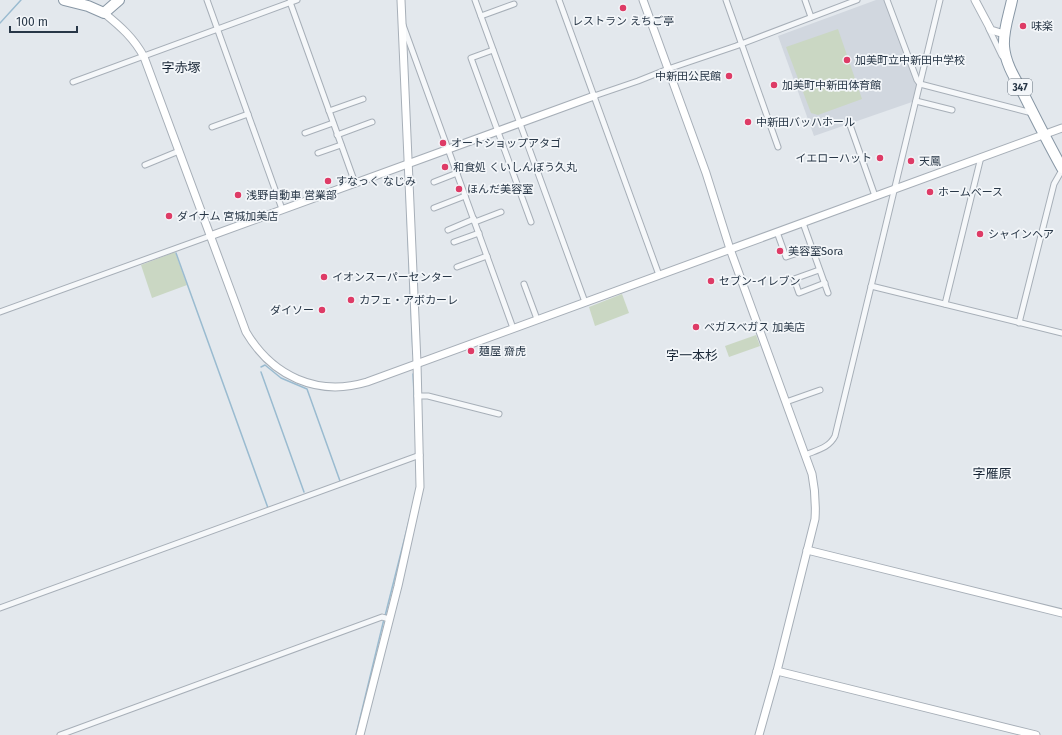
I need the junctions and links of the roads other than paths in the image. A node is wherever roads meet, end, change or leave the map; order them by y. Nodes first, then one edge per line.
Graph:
1 (64, 0) edge
2 (119, 0) edge
3 (207, 0) edge
4 (297, 0) edge
5 (401, 0) edge
6 (475, 0) edge
7 (559, 0) edge
8 (643, 0) edge
9 (726, 0) edge
10 (805, 0) edge
11 (857, 0) edge
12 (887, 0) edge
13 (940, 0) edge
14 (975, 0) edge
15 (1012, 0) edge
16 (290, 2) junction
17 (514, 4) dead end
18 (104, 13) junction
19 (481, 16) junction
20 (811, 17) junction
21 (402, 24) junction
22 (987, 24) junction
23 (217, 29) junction
24 (1004, 34) junction
25 (741, 44) junction
26 (493, 50) junction
27 (144, 56) junction
28 (1009, 67) junction
29 (668, 69) junction
30 (73, 82) dead end
31 (920, 84) junction
32 (594, 96) junction
33 (363, 99) dead end
34 (916, 101) junction
35 (952, 110) dead end
36 (329, 111) junction
37 (1032, 113) junction
38 (248, 114) junction
39 (372, 122) dead end
40 (333, 123) junction
41 (520, 123) junction
42 (850, 125) dead end
43 (212, 127) dead end
44 (1062, 128) edge
45 (498, 131) junction
46 (305, 133) dead end
47 (1044, 134) junction
48 (338, 135) junction
49 (341, 145) junction
50 (778, 147) dead end
51 (449, 149) junction
52 (179, 151) junction
53 (318, 153) dead end
54 (981, 157) junction
55 (1059, 158) edge
56 (408, 164) junction
57 (145, 165) dead end
58 (1062, 169) edge
59 (457, 173) junction
60 (434, 182) dead end
61 (355, 183) junction
62 (894, 189) junction
63 (465, 196) junction
64 (875, 196) junction
65 (434, 208) dead end
66 (282, 209) junction
67 (501, 212) dead end
68 (474, 220) junction
69 (531, 222) dead end
70 (802, 223) junction
71 (448, 230) dead end
72 (777, 232) junction
73 (479, 233) junction
74 (210, 236) junction
75 (454, 242) dead end
76 (812, 248) junction
77 (730, 249) junction
78 (487, 256) junction
79 (457, 267) dead end
80 (820, 270) junction
81 (658, 275) junction
82 (824, 283) junction
83 (524, 284) dead end
84 (871, 286) junction
85 (828, 293) dead end
86 (585, 302) junction
87 (945, 304) junction
88 (0, 312) edge
89 (537, 319) junction
90 (1019, 323) junction
91 (513, 328) junction
92 (1062, 333) edge
93 (417, 364) junction
94 (820, 390) dead end
95 (417, 396) junction
96 (786, 402) junction
97 (499, 414) dead end
98 (417, 455) junction
99 (805, 455) junction
100 (807, 550) junction
101 (0, 608) edge
102 (1062, 613) edge
103 (386, 618) junction
104 (777, 671) junction
105 (60, 735) edge
106 (360, 735) edge
107 (759, 735) edge
108 (1036, 735) edge

1 - 18 highway
2 - 18 highway
3 - 23 street
4 - 16 street
5 - 21 street
6 - 19 street
7 - 32 street
8 - 29 street
9 - 25 street
10 - 20 street
11 - 20 street
12 - 31 street
13 - 31 street
14 - 22 street
15 - 24 highway, 347
16 - 23 street
16 - 36 street
17 - 19 street
18 - 27 street
19 - 26 street
20 - 25 street
21 - 51 street
21 - 56 street
22 - 24 street
22 - 28 street
23 - 27 street
23 - 38 street
24 - 28 highway, 347
25 - 29 street
25 - 50 street
26 - 41 street
26 - 45 street
27 - 30 street
27 - 52 street
28 - 37 highway, 347
29 - 32 street
29 - 77 street
31 - 34 street
31 - 37 street
32 - 41 street
32 - 81 street
33 - 36 street
34 - 35 street
34 - 62 street
36 - 40 street
37 - 47 highway, 347
38 - 43 street
38 - 66 street
39 - 48 street
40 - 46 street
40 - 48 street
41 - 45 street
41 - 86 street
42 - 64 street
44 - 47 street
45 - 51 street
45 - 69 street
47 - 54 street
47 - 55 highway, 347
48 - 49 street
49 - 53 street
49 - 61 street
51 - 56 street
51 - 59 street
52 - 57 street
52 - 74 street
54 - 62 street
54 - 87 street
55 - 58 highway, 347
56 - 61 street
56 - 93 street
58 - 90 street
59 - 60 street
59 - 63 street
61 - 66 street
62 - 64 street
62 - 84 street
63 - 65 street
63 - 68 street
64 - 70 street
66 - 74 street
67 - 68 street
68 - 71 street
68 - 73 street
70 - 72 street
70 - 76 street
72 - 76 street
72 - 77 street
73 - 75 street
73 - 78 street
74 - 88 street
74 - 93 street
76 - 80 street
77 - 81 street
77 - 96 street
78 - 79 street
78 - 91 street
80 - 82 street
80 - 82 street
81 - 86 street
82 - 85 street
83 - 89 street
84 - 87 street
84 - 99 street
86 - 89 street
87 - 90 street
89 - 91 street
90 - 92 street
91 - 93 street
93 - 95 street
94 - 96 street
95 - 97 street
95 - 98 street
96 - 99 street
98 - 101 street
98 - 103 street
99 - 100 street
100 - 102 street
100 - 104 street
103 - 105 street
103 - 106 street
104 - 107 street
104 - 108 street

